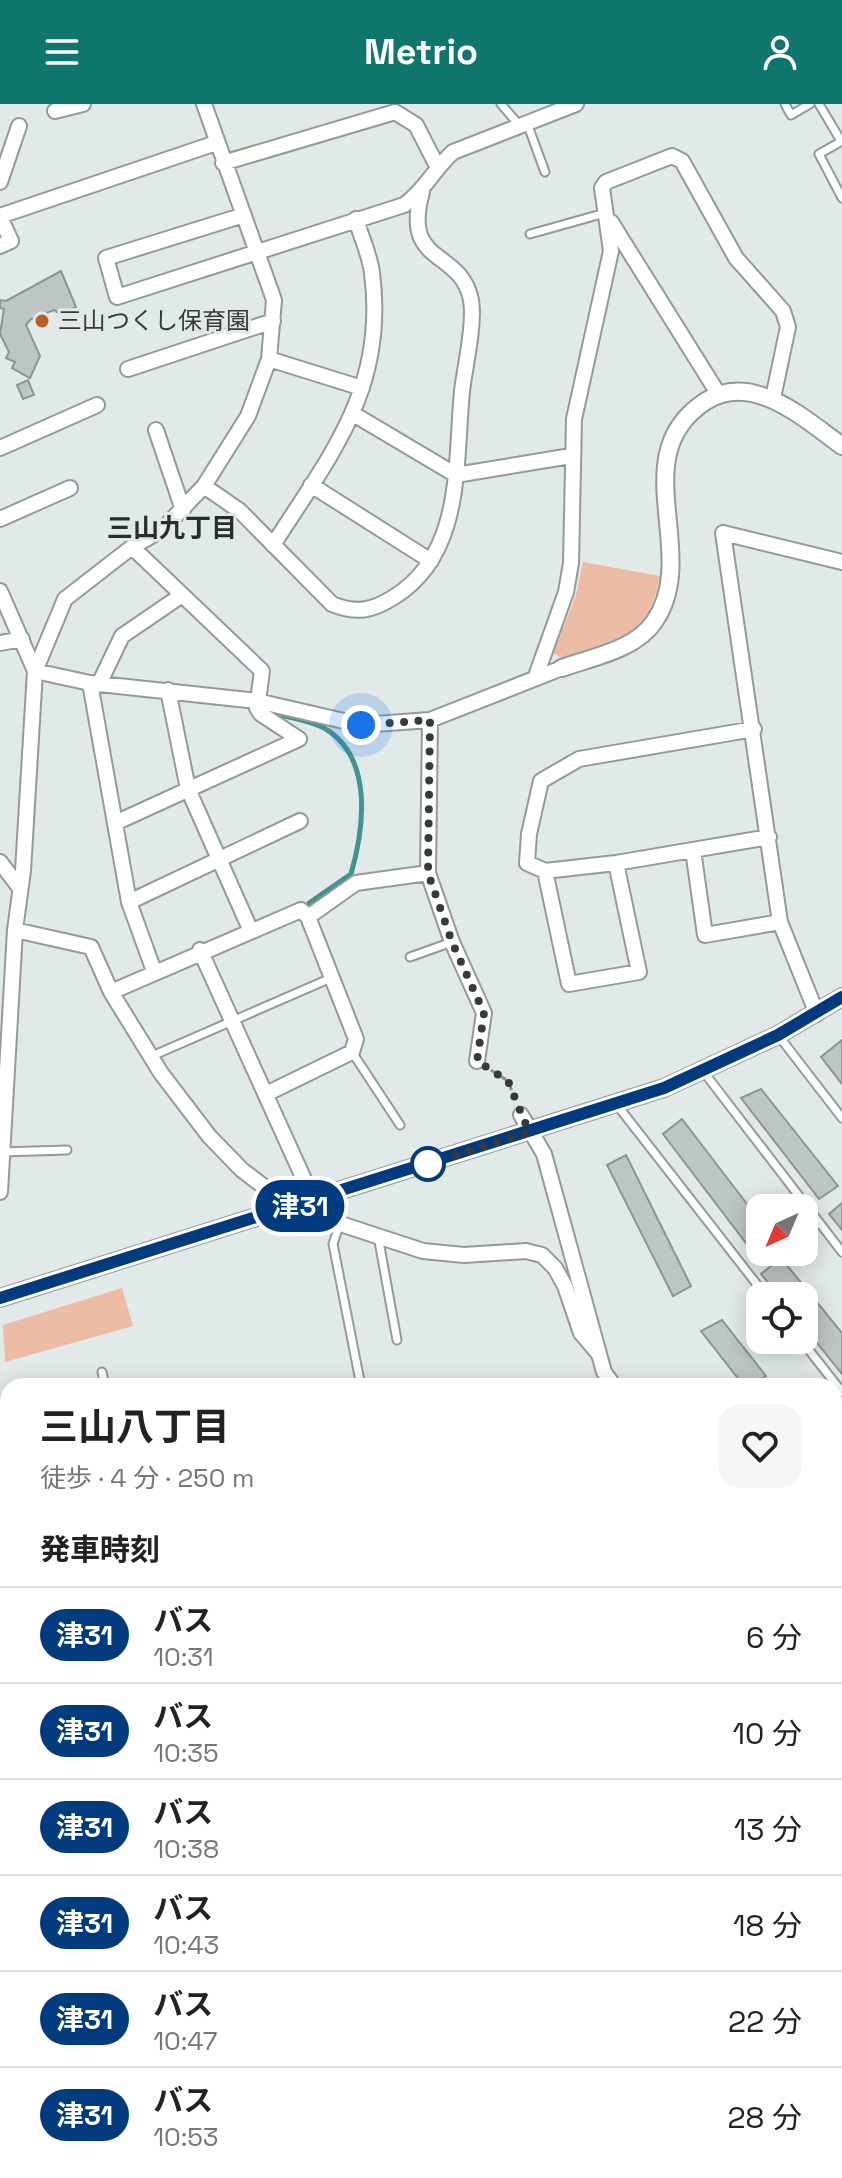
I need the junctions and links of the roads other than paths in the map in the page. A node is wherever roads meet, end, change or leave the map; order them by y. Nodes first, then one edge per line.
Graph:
1 (83, 104) edge
2 (204, 104) edge
3 (501, 104) edge
4 (576, 104) edge
5 (785, 104) edge
6 (810, 104) edge
7 (819, 104) edge
8 (373, 110) edge
9 (55, 111) dead end
10 (524, 124) junction
11 (19, 126) dead end
12 (841, 141) edge
13 (216, 143) junction
14 (223, 163) junction
15 (437, 166) junction
16 (545, 172) dead end
17 (0, 182) edge
18 (422, 192) junction
19 (842, 198) edge
20 (244, 215) junction
21 (608, 216) junction
22 (0, 217) edge
23 (356, 219) junction
24 (530, 234) dead end
25 (0, 246) edge
26 (260, 252) junction
27 (273, 321) junction
28 (269, 359) junction
29 (128, 369) dead end
30 (362, 388) junction
31 (719, 395) junction
32 (773, 398) junction
33 (97, 405) dead end
34 (355, 415) junction
35 (156, 430) dead end
36 (842, 446) edge
37 (0, 448) edge
38 (571, 456) junction
39 (456, 475) junction
40 (311, 485) junction
41 (204, 486) junction
42 (70, 488) dead end
43 (183, 510) junction
44 (0, 519) edge
45 (273, 545) junction
46 (132, 547) junction
47 (431, 561) junction
48 (842, 562) edge
49 (0, 591) edge
50 (182, 595) junction
51 (22, 639) junction
52 (0, 643) edge
53 (562, 668) joint
54 (35, 671) junction
55 (536, 676) junction
56 (95, 682) junction
57 (168, 690) junction
58 (257, 701) junction
59 (430, 720) junction
60 (754, 729) junction
61 (188, 789) junction
62 (300, 821) dead end
63 (115, 823) junction
64 (769, 837) junction
65 (693, 850) junction
66 (219, 858) junction
67 (0, 862) edge
68 (616, 863) junction
69 (545, 871) junction
70 (428, 873) junction
71 (19, 887) junction
72 (129, 902) junction
73 (308, 917) junction
74 (780, 922) junction
75 (250, 929) junction
76 (15, 930) junction
77 (452, 942) junction
78 (200, 950) junction
79 (410, 957) dead end
80 (154, 971) junction
81 (331, 978) junction
82 (111, 992) junction
83 (842, 997) edge
84 (0, 1009) edge
85 (817, 1014) junction
86 (233, 1022) junction
87 (8, 1026) edge
88 (778, 1035) junction
89 (352, 1052) junction
90 (152, 1056) junction
91 (477, 1061) road end
92 (703, 1071) junction
93 (266, 1094) junction
94 (617, 1105) junction
95 (3, 1107) edge
96 (521, 1115) road end
97 (842, 1118) edge
98 (400, 1125) dead end
99 (529, 1132) junction
100 (67, 1150) dead end
101 (1, 1159) edge
102 (307, 1186) dead end
103 (0, 1192) edge
104 (292, 1208) junction
105 (340, 1223) junction
106 (378, 1236) junction
107 (842, 1252) edge
108 (755, 1282) edge
109 (0, 1298) edge
110 (397, 1340) dead end
111 (598, 1353) junction
112 (811, 1354) edge
113 (102, 1372) dead end
114 (103, 1378) edge
115 (359, 1378) edge
116 (608, 1378) edge
117 (829, 1378) edge

1 - 9 street
2 - 13 street
3 - 10 lane
4 - 10 street
5 - 6 lane
7 - 12 lane
8 - 14 street
8 - 15 street
10 - 15 street
10 - 16 lane
11 - 17 street
12 - 19 lane
13 - 14 street
13 - 22 street
14 - 20 street
15 - 18 street
18 - 23 street
18 - 39 street
20 - 26 street
20 - 26 street
21 - 24 lane
21 - 31 street
21 - 32 street
21 - 38 street
22 - 25 street
23 - 26 street
23 - 30 street
26 - 27 street
27 - 28 street
27 - 29 street
28 - 30 street
28 - 41 street
30 - 34 street
31 - 32 street
31 - 53 street
32 - 36 street
33 - 37 street
34 - 39 street
34 - 40 street
35 - 43 street
38 - 39 street
38 - 55 street
39 - 47 street
40 - 45 street
40 - 47 street
41 - 43 street
41 - 45 street
42 - 44 street
43 - 46 street
45 - 47 street
46 - 50 street
46 - 54 street
48 - 60 street
49 - 51 street
50 - 56 street
50 - 58 street
51 - 52 street
51 - 54 street
53 - 55 street
54 - 56 street
54 - 71 street
55 - 59 street
56 - 57 street
56 - 63 street
57 - 58 street
57 - 61 street
58 - 59 street
58 - 61 street
59 - 70 street
60 - 64 street
60 - 69 street
61 - 63 street
61 - 66 street
62 - 66 street
63 - 72 street
64 - 65 street
64 - 74 street
65 - 68 street
65 - 74 street
66 - 72 street
66 - 75 street
67 - 71 street
68 - 69 street
68 - 69 street
70 - 73 street
70 - 77 street
71 - 76 street
72 - 80 street
73 - 75 street
73 - 81 street
74 - 85 street
75 - 78 street
76 - 82 street
76 - 87 street
77 - 79 lane
77 - 91 street
78 - 80 street
78 - 86 street
80 - 82 street
81 - 86 lane
81 - 89 street
82 - 90 street
83 - 85 street
84 - 87 street
85 - 88 street
86 - 90 lane
86 - 93 street
87 - 95 street
88 - 92 street
88 - 97 lane
89 - 93 street
89 - 98 lane
90 - 104 street
92 - 94 street
92 - 107 lane
93 - 102 street
94 - 99 street
94 - 108 lane
95 - 101 street
96 - 99 street
99 - 104 street
99 - 111 street
100 - 101 lane
101 - 103 street
104 - 105 street
104 - 109 street
105 - 106 street
105 - 115 lane
106 - 110 lane
106 - 111 street
111 - 116 street
112 - 117 lane
113 - 114 lane

